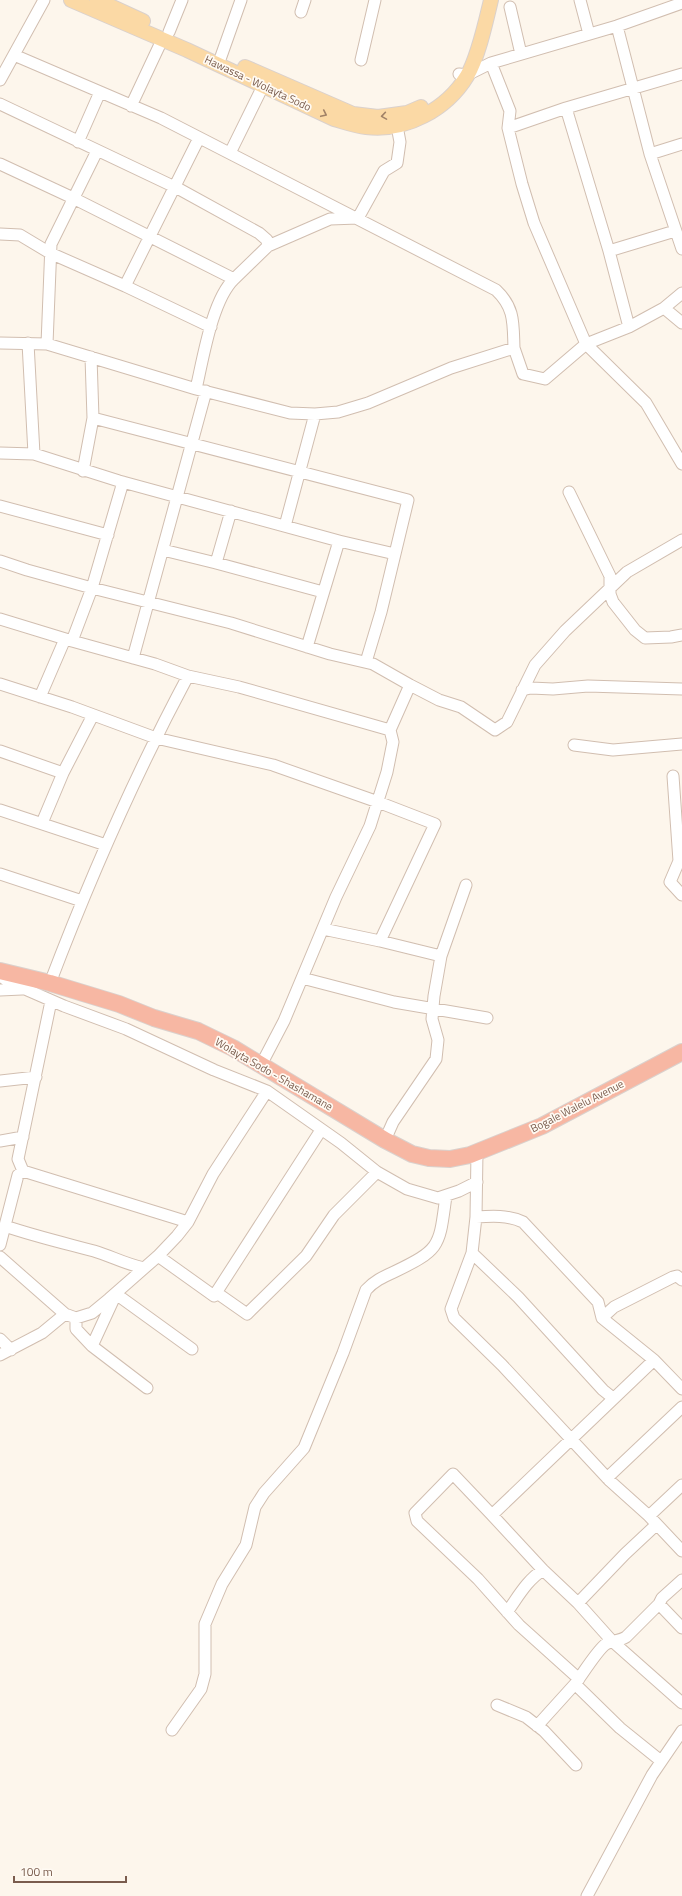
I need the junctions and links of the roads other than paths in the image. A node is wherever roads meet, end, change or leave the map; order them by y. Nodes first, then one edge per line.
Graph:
1 (44, 0) edge
2 (72, 0) edge
3 (97, 0) edge
4 (182, 0) edge
5 (241, 0) edge
6 (305, 0) edge
7 (375, 0) edge
8 (482, 0) edge
9 (492, 0) edge
10 (580, 0) edge
11 (682, 3) edge
12 (664, 4) edge
13 (510, 7) dead end
14 (301, 12) dead end
15 (618, 26) junction
16 (589, 34) junction
17 (166, 36) junction
18 (522, 54) junction
19 (14, 55) junction
20 (219, 60) junction
21 (362, 60) dead end
22 (491, 63) junction
23 (463, 74) junction
24 (682, 74) edge
25 (0, 80) edge
26 (263, 86) junction
27 (634, 89) junction
28 (100, 92) junction
29 (0, 104) edge
30 (131, 106) junction
31 (566, 108) junction
32 (424, 111) junction
33 (397, 126) junction
34 (508, 128) junction
35 (200, 138) junction
36 (78, 142) junction
37 (682, 144) edge
38 (97, 151) junction
39 (230, 153) junction
40 (650, 154) junction
41 (0, 164) edge
42 (176, 187) junction
43 (73, 198) junction
44 (358, 218) junction
45 (677, 223) edge
46 (0, 234) edge
47 (151, 237) junction
48 (268, 246) junction
49 (682, 249) edge
50 (609, 251) junction
51 (50, 253) junction
52 (234, 279) junction
53 (125, 286) junction
54 (682, 293) edge
55 (664, 308) junction
56 (682, 323) edge
57 (211, 327) junction
58 (629, 327) junction
59 (0, 343) edge
60 (28, 344) junction
61 (47, 344) junction
62 (586, 344) junction
63 (514, 348) junction
64 (91, 357) junction
65 (201, 390) junction
66 (315, 414) junction
67 (93, 418) junction
68 (192, 443) junction
69 (0, 453) edge
70 (34, 454) junction
71 (682, 464) edge
72 (83, 471) junction
73 (300, 472) junction
74 (123, 482) junction
75 (569, 492) dead end
76 (178, 497) junction
77 (0, 506) edge
78 (231, 511) junction
79 (285, 526) junction
80 (108, 535) junction
81 (682, 540) edge
82 (339, 541) junction
83 (163, 550) junction
84 (395, 554) junction
85 (0, 561) edge
86 (216, 563) junction
87 (611, 586) junction
88 (92, 588) junction
89 (323, 592) junction
90 (149, 602) junction
91 (0, 619) edge
92 (682, 635) edge
93 (69, 640) junction
94 (307, 647) junction
95 (133, 658) junction
96 (366, 662) junction
97 (188, 676) junction
98 (0, 684) edge
99 (410, 685) junction
100 (682, 689) edge
101 (522, 690) junction
102 (40, 697) junction
103 (93, 715) junction
104 (390, 730) junction
105 (156, 738) junction
106 (682, 744) edge
107 (574, 745) dead end
108 (0, 751) edge
109 (64, 773) junction
110 (673, 776) dead end
111 (378, 802) junction
112 (0, 810) edge
113 (42, 824) junction
114 (106, 845) junction
115 (0, 874) edge
116 (466, 885) dead end
117 (682, 894) edge
118 (82, 900) junction
119 (323, 929) junction
120 (380, 941) junction
121 (441, 956) junction
122 (0, 971) edge
123 (0, 976) edge
124 (302, 978) junction
125 (50, 983) junction
126 (25, 988) junction
127 (0, 990) edge
128 (51, 1001) junction
129 (433, 1009) junction
130 (487, 1018) dead end
131 (682, 1052) edge
132 (261, 1065) junction
133 (36, 1077) junction
134 (0, 1081) edge
135 (267, 1091) junction
136 (320, 1130) junction
137 (23, 1137) junction
138 (385, 1140) junction
139 (0, 1141) edge
140 (474, 1154) junction
141 (450, 1159) joint
142 (23, 1171) junction
143 (377, 1172) junction
144 (477, 1182) junction
145 (446, 1196) junction
146 (476, 1217) junction
147 (188, 1222) junction
148 (5, 1226) junction
149 (0, 1245) edge
150 (472, 1253) junction
151 (158, 1256) junction
152 (0, 1258) edge
153 (144, 1268) junction
154 (682, 1280) edge
155 (217, 1293) junction
156 (116, 1294) junction
157 (70, 1316) junction
158 (602, 1318) junction
159 (0, 1339) edge
160 (92, 1346) junction
161 (192, 1349) dead end
162 (11, 1350) junction
163 (0, 1355) edge
164 (654, 1360) junction
165 (147, 1388) dead end
166 (682, 1389) edge
167 (613, 1398) junction
168 (682, 1407) edge
169 (571, 1438) junction
170 (606, 1478) junction
171 (682, 1485) edge
172 (492, 1515) junction
173 (649, 1516) junction
174 (656, 1525) junction
175 (682, 1551) edge
176 (543, 1570) junction
177 (682, 1580) edge
178 (578, 1603) junction
179 (659, 1604) junction
180 (507, 1612) junction
181 (682, 1628) edge
182 (612, 1641) junction
183 (577, 1682) junction
184 (682, 1704) edge
185 (497, 1705) dead end
186 (537, 1726) junction
187 (172, 1730) dead end
188 (682, 1731) edge
189 (661, 1761) junction
190 (576, 1765) dead end
191 (587, 1896) edge

1 - 19 street
2 - 17 main road, Hawassa - Wolayta Sodo
3 - 17 main road, Hawassa - Wolayta Sodo
4 - 17 street
5 - 20 street
6 - 14 street
7 - 21 street
8 - 23 main road
9 - 23 main road
10 - 16 street
11 - 12 street
12 - 15 street
13 - 18 street
15 - 16 street
15 - 27 street
16 - 18 street
17 - 20 main road, Hawassa - Wolayta Sodo
17 - 30 street
18 - 22 street
19 - 25 street
19 - 28 street
20 - 26 main road, Hawassa - Wolayta Sodo
32 -> 20 main road, Hawassa - Wolayta Sodo
22 - 23 street
22 - 34 street
23 - 32 main road, Hawassa - Wolayta Sodo
24 - 27 street
26 -> 33 main road, Hawassa - Wolayta Sodo
26 - 39 street
27 - 31 street
27 - 40 street
28 - 30 street
28 - 36 street
29 - 36 street
30 - 35 street
31 - 34 street
31 - 50 street
32 - 33 main road, Hawassa - Wolayta Sodo
33 - 44 street
34 - 62 street
35 - 39 street
35 - 42 street
36 - 38 street
37 - 40 street
38 - 42 street
38 - 43 street
39 - 44 street
40 - 45 street
41 - 43 street
42 - 47 street
42 - 48 street
43 - 47 street
43 - 51 street
44 - 48 street
44 - 63 street
45 - 49 street
45 - 50 street
46 - 51 street
47 - 52 street
47 - 53 street
48 - 52 street
50 - 58 street
51 - 53 street
51 - 61 street
52 - 57 street
53 - 57 street
54 - 55 street
55 - 56 street
55 - 58 street
57 - 65 street
58 - 62 street
59 - 60 street
60 - 61 street
60 - 70 street
61 - 64 street
62 - 63 street
62 - 71 street
63 - 66 street
64 - 65 street
64 - 67 street
65 - 66 street
65 - 68 street
66 - 73 street
67 - 68 street
67 - 72 street
68 - 73 street
68 - 76 street
69 - 70 street
70 - 72 street
72 - 74 street
73 - 79 street
73 - 84 street
74 - 76 street
74 - 80 street
75 - 87 street
76 - 78 street
76 - 83 street
77 - 80 street
78 - 79 street
78 - 86 street
79 - 82 street
80 - 88 street
81 - 87 street
82 - 84 street
82 - 89 street
83 - 86 street
83 - 90 street
84 - 96 street
85 - 88 street
86 - 89 street
87 - 92 street
87 - 101 street
88 - 90 street
88 - 93 street
89 - 94 street
90 - 94 street
90 - 95 street
91 - 93 street
93 - 95 street
93 - 102 street
94 - 96 street
95 - 97 street
96 - 99 street
97 - 104 street
97 - 105 street
98 - 102 street
99 - 101 street
99 - 104 street
100 - 101 street
102 - 103 street
103 - 105 street
103 - 109 street
104 - 111 street
105 - 111 street
105 - 114 street
106 - 107 street
108 - 109 street
109 - 113 street
110 - 117 street
111 - 119 street
111 - 120 street
112 - 113 street
113 - 114 street
114 - 118 street
115 - 118 street
116 - 121 street
118 - 125 street
119 - 120 street
119 - 124 street
120 - 121 street
121 - 129 street
122 - 125 highway, Wolayta Sodo - Shashamane
123 - 126 street
124 - 129 street
124 - 132 street
125 - 132 highway, Wolayta Sodo - Shashamane
126 - 127 street
126 - 128 street
128 - 133 street
128 - 135 street
129 - 130 street
129 - 138 street
131 - 140 highway, Bogale Walelu Avenue
132 - 138 highway, Wolayta Sodo - Shashamane
133 - 134 street
133 - 137 street
135 - 136 street
135 - 147 street
136 - 143 street
136 - 155 street
137 - 139 street
137 - 142 street
138 - 141 highway, Wolayta Sodo - Shashamane
140 - 141 highway, Bogale Walelu Avenue
140 - 144 street
142 - 147 street
142 - 148 street
143 - 145 street
143 - 155 street
144 - 145 street
144 - 146 street
145 - 187 street
146 - 150 street
146 - 158 street
147 - 151 street
148 - 149 street
148 - 153 street
150 - 167 street
150 - 169 street
151 - 153 street
151 - 155 street
152 - 157 street
153 - 156 street
154 - 158 street
156 - 157 street
156 - 160 street
156 - 161 street
157 - 160 street
157 - 162 street
158 - 164 street
159 - 162 street
160 - 165 street
162 - 163 street
164 - 166 street
164 - 167 street
167 - 169 street
168 - 170 street
169 - 170 street
169 - 172 street
170 - 173 street
171 - 173 street
172 - 176 street
172 - 180 street
173 - 174 street
174 - 175 street
174 - 178 street
176 - 178 street
176 - 180 street
177 - 179 street
178 - 182 street
179 - 181 street
179 - 182 street
180 - 183 street
182 - 183 street
182 - 184 street
183 - 186 street
183 - 189 street
185 - 186 street
186 - 190 street
188 - 189 street
189 - 191 street

